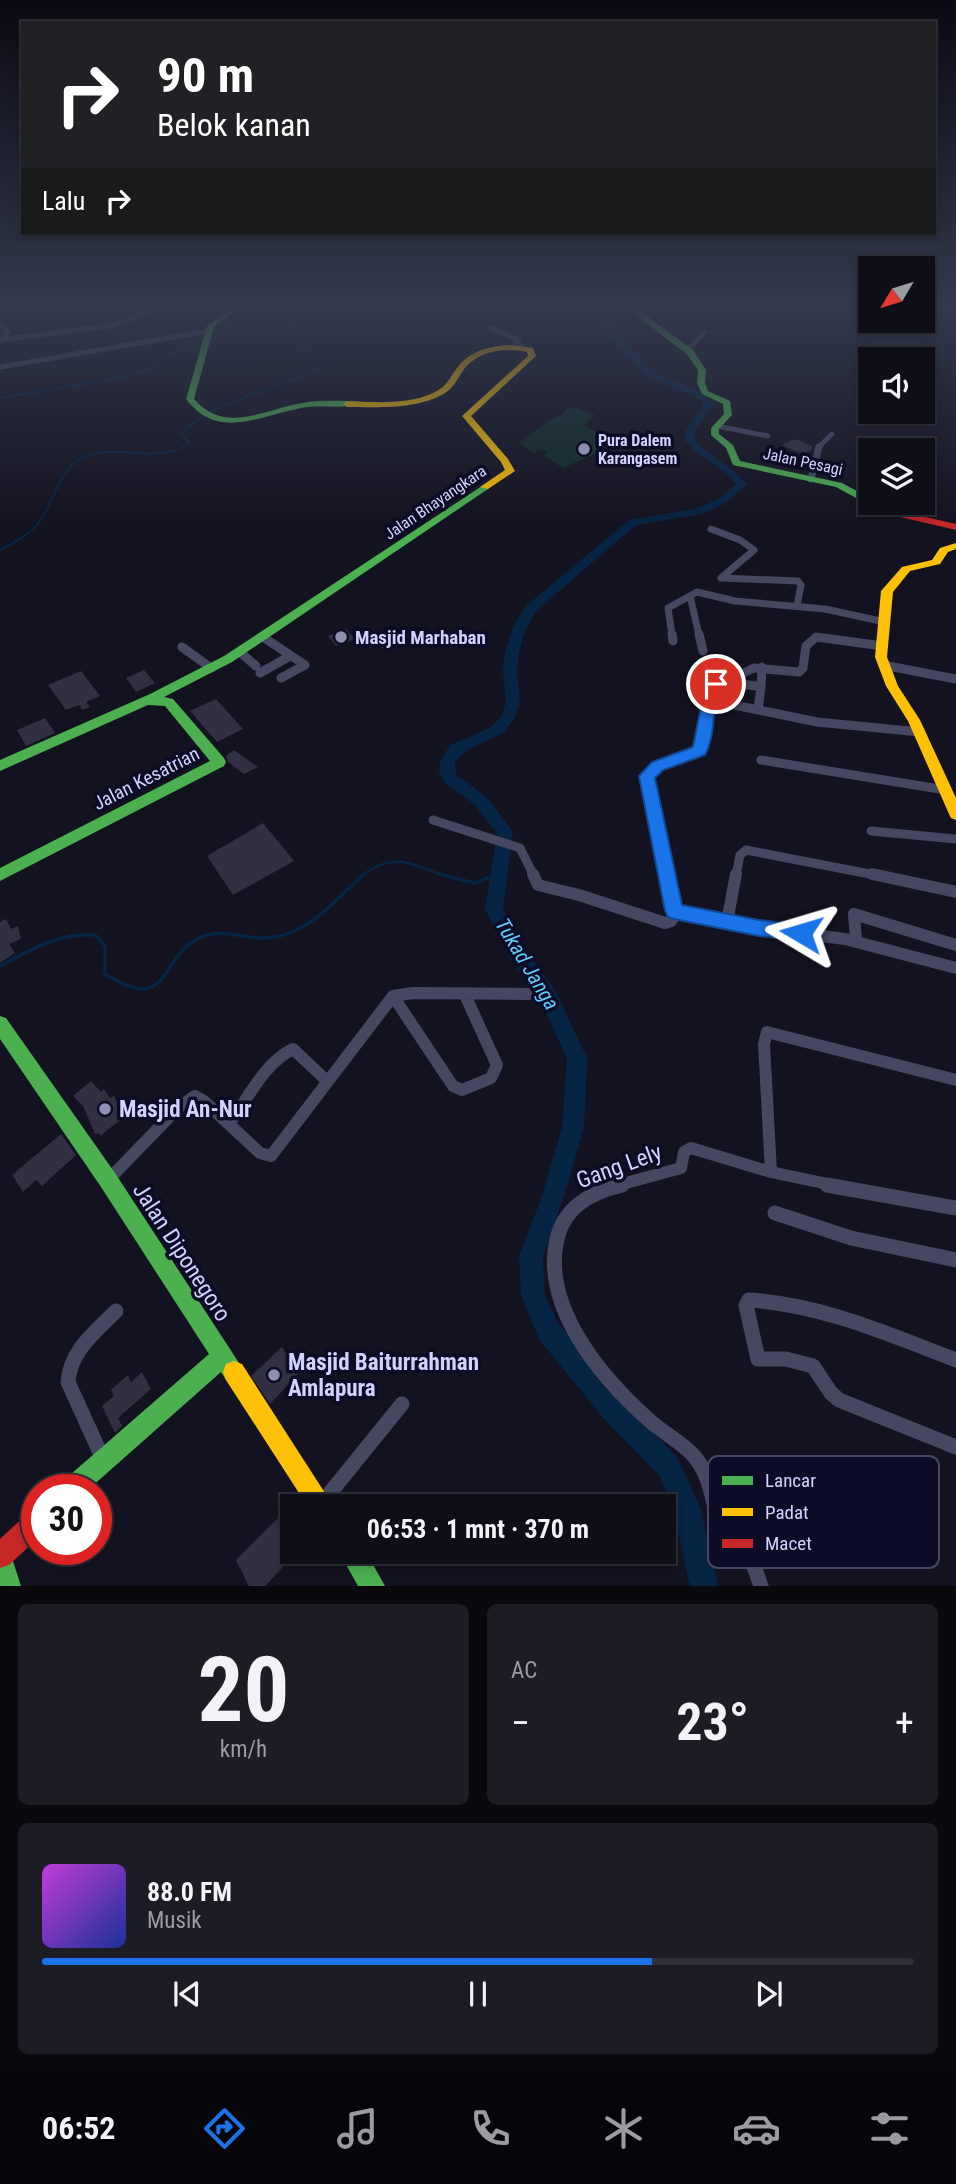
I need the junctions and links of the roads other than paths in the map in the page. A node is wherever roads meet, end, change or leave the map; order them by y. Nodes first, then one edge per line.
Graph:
1 (196, 377) edge
2 (456, 377) edge
3 (507, 377) edge
4 (702, 377) edge
5 (717, 426) junction
6 (832, 434) dead end
7 (768, 436) dead end
8 (811, 479) junction
9 (858, 494) edge
10 (901, 515) edge
11 (956, 527) edge
12 (710, 528) dead end
13 (956, 546) edge
14 (721, 578) junction
15 (690, 596) junction
16 (719, 597) junction
17 (797, 606) junction
18 (885, 622) junction
19 (263, 637) junction
20 (673, 641) dead end
21 (883, 646) junction
22 (183, 647) dead end
23 (703, 651) dead end
24 (240, 652) junction
25 (290, 656) junction
26 (883, 664) junction
27 (762, 667) junction
28 (211, 668) junction
29 (281, 678) dead end
30 (956, 679) edge
31 (724, 680) junction
32 (761, 687) junction
33 (169, 696) junction
34 (710, 700) junction
35 (758, 709) junction
36 (920, 732) junction
37 (761, 760) dead end
38 (0, 766) edge
39 (946, 790) junction
40 (956, 814) edge
41 (433, 820) dead end
42 (871, 831) dead end
43 (956, 839) edge
44 (0, 875) edge
45 (956, 892) edge
46 (676, 913) junction
47 (727, 922) junction
48 (856, 941) junction
49 (956, 945) edge
50 (956, 968) edge
51 (529, 994) dead end
52 (465, 995) junction
53 (393, 996) junction
54 (0, 1024) edge
55 (956, 1080) edge
56 (327, 1081) junction
57 (229, 1124) junction
58 (771, 1172) junction
59 (108, 1180) junction
60 (956, 1208) edge
61 (775, 1213) dead end
62 (956, 1260) edge
63 (116, 1311) dead end
64 (223, 1356) junction
65 (956, 1360) edge
66 (402, 1404) dead end
67 (956, 1447) edge
68 (103, 1459) junction
69 (87, 1474) edge
70 (708, 1478) edge
71 (313, 1494) edge
72 (331, 1494) edge
73 (21, 1537) edge
74 (0, 1557) edge
75 (359, 1564) edge
76 (755, 1568) edge
77 (9, 1586) edge
78 (373, 1586) edge
79 (761, 1586) edge

1 - 2 street
3 - 19 street, Jalan Bhayangkara
4 - 5 street
5 - 7 street
5 - 8 street, Jalan Pesagi
6 - 8 street
8 - 9 street, Jalan Pesagi
10 - 11 street, Jalan Pesagi
12 - 14 street
13 - 18 street
14 - 16 street
14 - 17 street
15 - 16 street
15 - 20 street
15 - 23 street
16 - 17 street
17 - 18 street
18 - 21 street
19 - 24 street, Jalan Bhayangkara
19 - 25 street
21 - 26 street
21 - 27 street
22 - 28 street
24 - 25 street
24 - 28 street, Jalan Bhayangkara
25 - 29 street
26 - 30 street
26 - 36 street
27 - 31 street
27 - 32 street
28 - 33 street, Jalan Bhayangkara
31 - 32 street
31 - 34 street
32 - 35 street
33 - 38 street, Jalan Bhayangkara
33 - 44 street, Jalan Kesatrian
34 - 35 street
34 - 46 street
35 - 36 street
36 - 39 street
37 - 39 street
39 - 40 street
41 - 46 street
42 - 43 street
45 - 47 street
46 - 47 street
47 - 48 street
48 - 49 street
48 - 50 street
51 - 52 street
52 - 53 street
52 - 53 street
53 - 56 street
54 - 59 street, Jalan Diponegoro
55 - 58 street
56 - 57 street
56 - 57 street
57 - 59 street
58 - 60 street, Gang Lely
58 - 70 street, Gang Lely
59 - 64 street, Jalan Diponegoro
61 - 62 street
63 - 68 street
64 - 68 street
64 - 71 street, Jalan Diponegoro
65 - 67 street
66 - 72 street
68 - 69 street
73 - 74 street
74 - 77 street
75 - 78 street
76 - 79 street, Gang Lely

